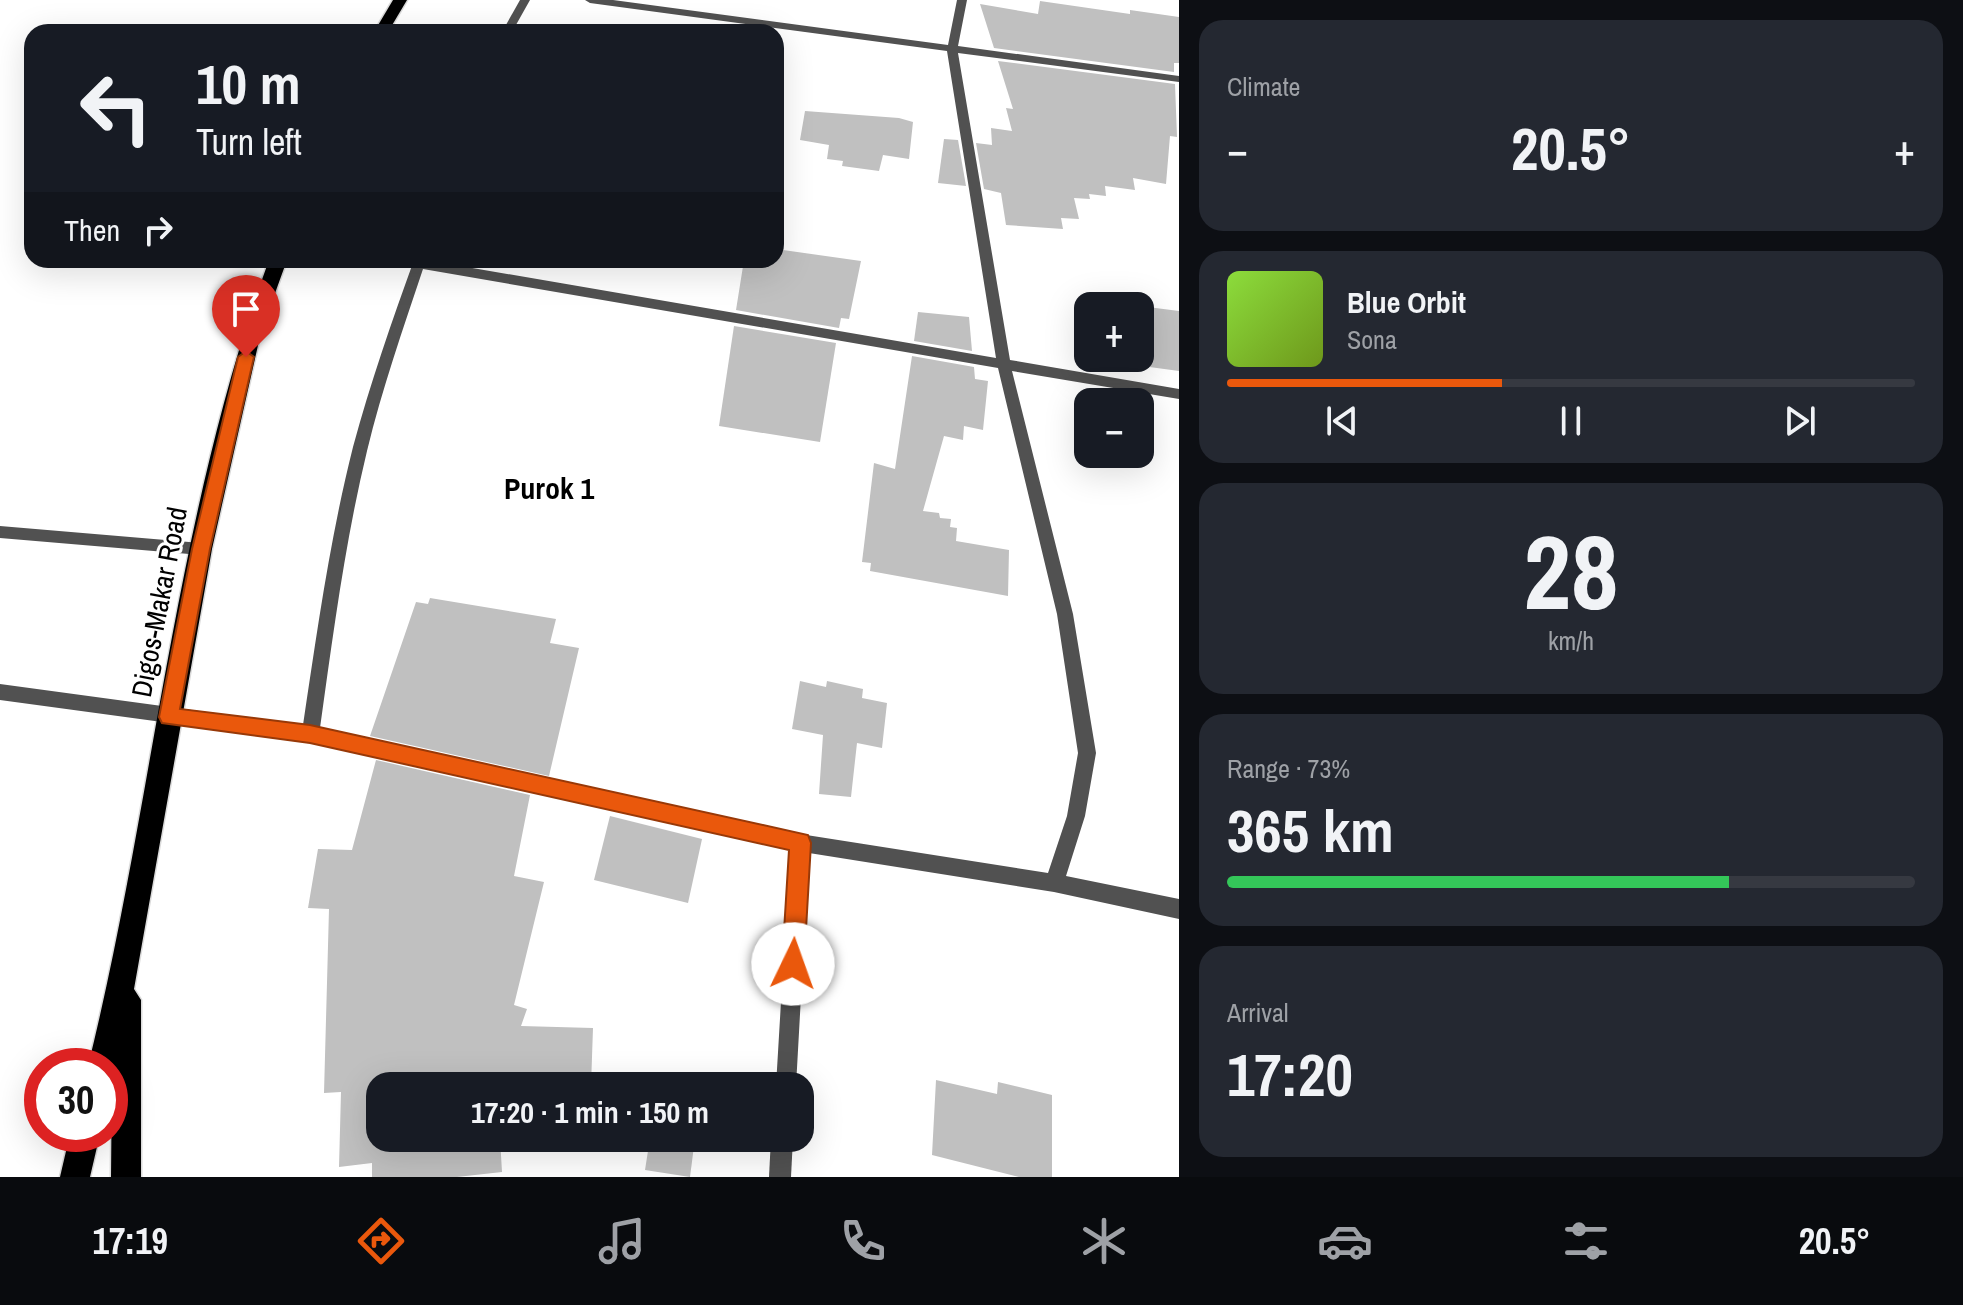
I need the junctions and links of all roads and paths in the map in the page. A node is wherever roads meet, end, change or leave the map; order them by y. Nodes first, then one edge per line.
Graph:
1 (400, 0) edge
2 (525, 0) edge
3 (590, 0) edge
4 (962, 0) edge
5 (386, 24) edge
6 (512, 24) edge
7 (764, 24) edge
8 (784, 27) edge
9 (952, 50) junction
10 (1179, 79) edge
11 (275, 268) edge
12 (417, 268) edge
13 (453, 268) edge
14 (1004, 365) junction
15 (1179, 394) edge
16 (0, 532) edge
17 (201, 549) junction
18 (0, 692) edge
19 (169, 717) junction
20 (310, 734) junction
21 (800, 843) junction
22 (1054, 883) junction
23 (1179, 909) edge
24 (127, 963) junction
25 (106, 1048) edge
26 (787, 1072) edge
27 (81, 1152) edge
28 (781, 1152) edge
29 (75, 1177) edge
30 (126, 1177) edge
31 (780, 1177) edge

1 - 5 highway
2 - 6 street
3 - 7 street
4 - 9 street
8 - 9 street
9 - 10 street
9 - 14 street
11 - 17 highway, Digos-Makar Road
12 - 20 street
13 - 14 street
14 - 15 street
14 - 22 street
16 - 17 street
17 - 19 highway, Digos-Makar Road
18 - 19 street
19 - 20 street
19 - 24 highway, Digos-Makar Road
20 - 21 street
21 - 22 street
21 - 26 street
22 - 23 street
24 - 25 highway, Digos-Makar Road
24 - 30 highway, Digos-Makar Road
27 - 29 highway
28 - 31 street

